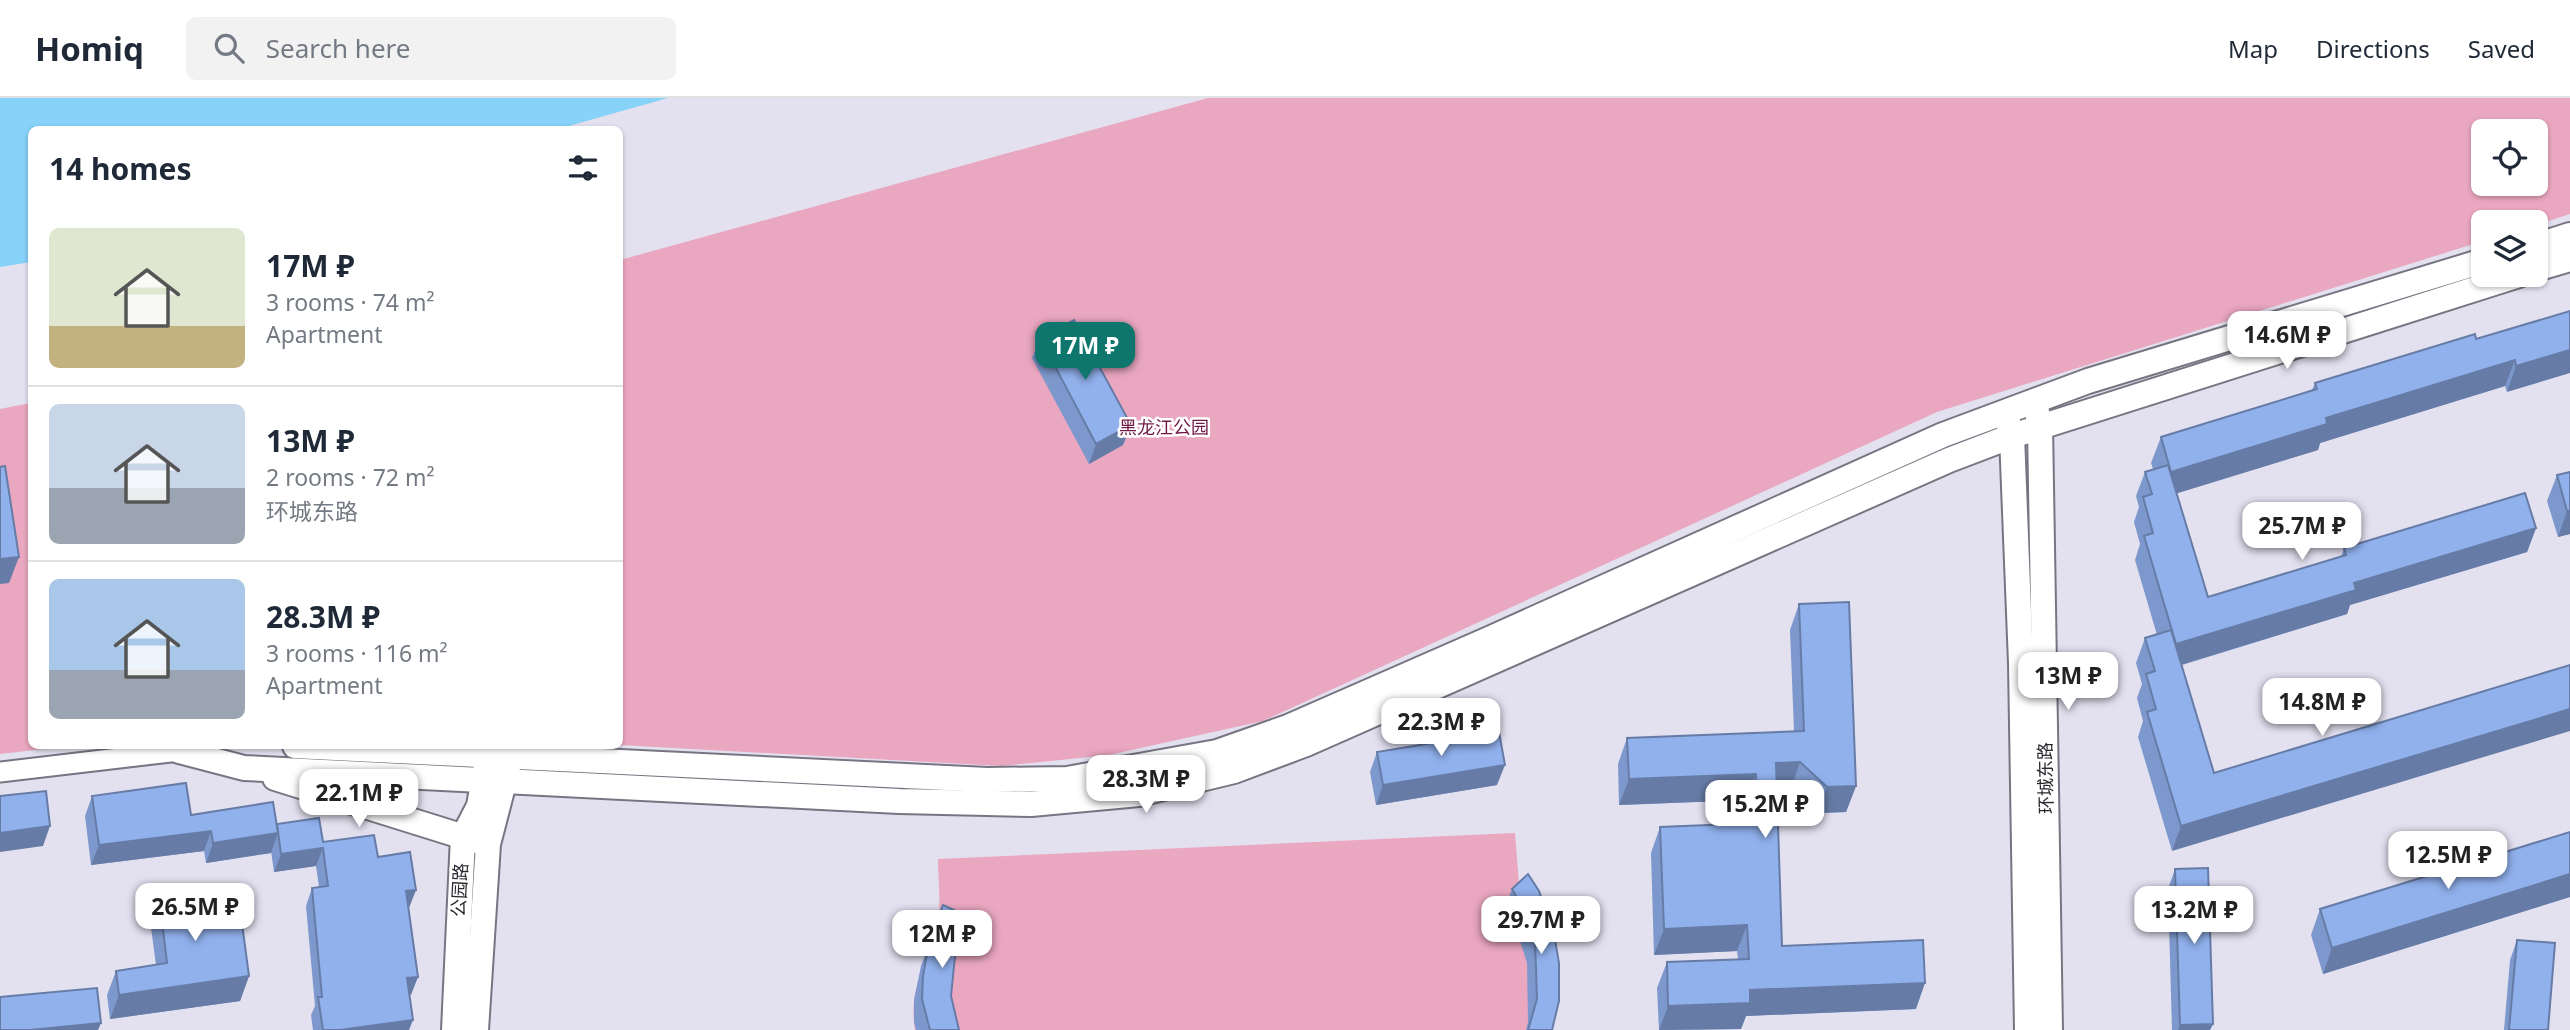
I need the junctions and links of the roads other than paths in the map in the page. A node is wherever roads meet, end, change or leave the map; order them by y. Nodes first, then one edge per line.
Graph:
1 (2570, 235) edge
2 (2548, 242) edge
3 (2570, 259) edge
4 (2471, 265) edge
5 (2548, 266) edge
6 (2481, 287) edge
7 (2035, 401) junction
8 (2005, 412) junction
9 (2040, 425) junction
10 (2012, 436) junction
11 (197, 749) edge
12 (323, 749) edge
13 (179, 751) junction
14 (244, 768) junction
15 (497, 768) junction
16 (0, 772) edge
17 (463, 837) junction
18 (488, 844) junction
19 (454, 1030) edge
20 (476, 1030) edge
21 (2027, 1030) edge
22 (2050, 1030) edge

1 - 2 street
3 - 5 street
4 - 7 street
6 - 9 street
7 - 8 street
7 - 9 street, 环城东路
8 - 10 street, 环城东路
8 - 15 street
9 - 10 street
9 - 22 street, 环城东路
10 - 15 street
10 - 21 street, 环城东路
11 - 13 street
12 - 15 street
13 - 14 street
13 - 16 street
14 - 15 street
14 - 17 street
15 - 17 street, 公园路
15 - 18 street, 公园路
17 - 18 street
17 - 19 street, 公园路
18 - 20 street, 公园路

